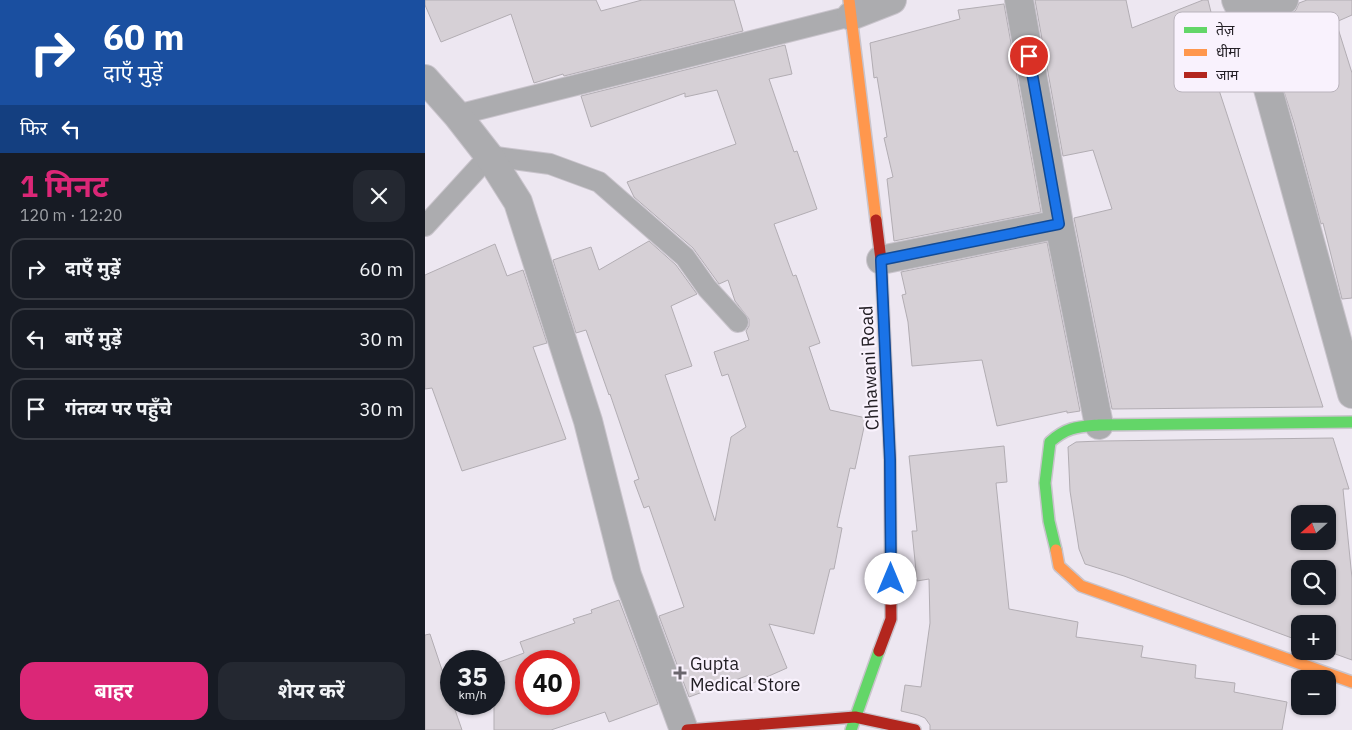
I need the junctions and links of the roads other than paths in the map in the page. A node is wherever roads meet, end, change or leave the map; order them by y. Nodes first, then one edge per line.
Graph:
1 (892, 0) edge
2 (1019, 0) edge
3 (1284, 0) edge
4 (850, 8) edge
5 (1240, 8) edge
6 (425, 79) edge
7 (1268, 92) edge
8 (457, 115) junction
9 (489, 156) junction
10 (1059, 224) junction
11 (425, 226) edge
12 (881, 260) junction
13 (737, 322) dead end
14 (1345, 341) edge
15 (1352, 394) edge
16 (1352, 422) edge
17 (1099, 425) junction
18 (1352, 682) edge
19 (855, 717) junction
20 (685, 730) edge
21 (851, 730) edge
22 (915, 730) edge

1 - 4 street
2 - 10 street
3 - 5 street
4 - 8 lane
4 - 12 street, Chhawani Road
6 - 8 street
7 - 14 street
8 - 9 street
9 - 11 lane
9 - 13 lane
9 - 20 street
10 - 12 street
10 - 17 street
12 - 19 street, Chhawani Road
14 - 15 street
16 - 17 street
17 - 18 street
19 - 20 street
19 - 21 street, Chhawani Road
19 - 22 street

